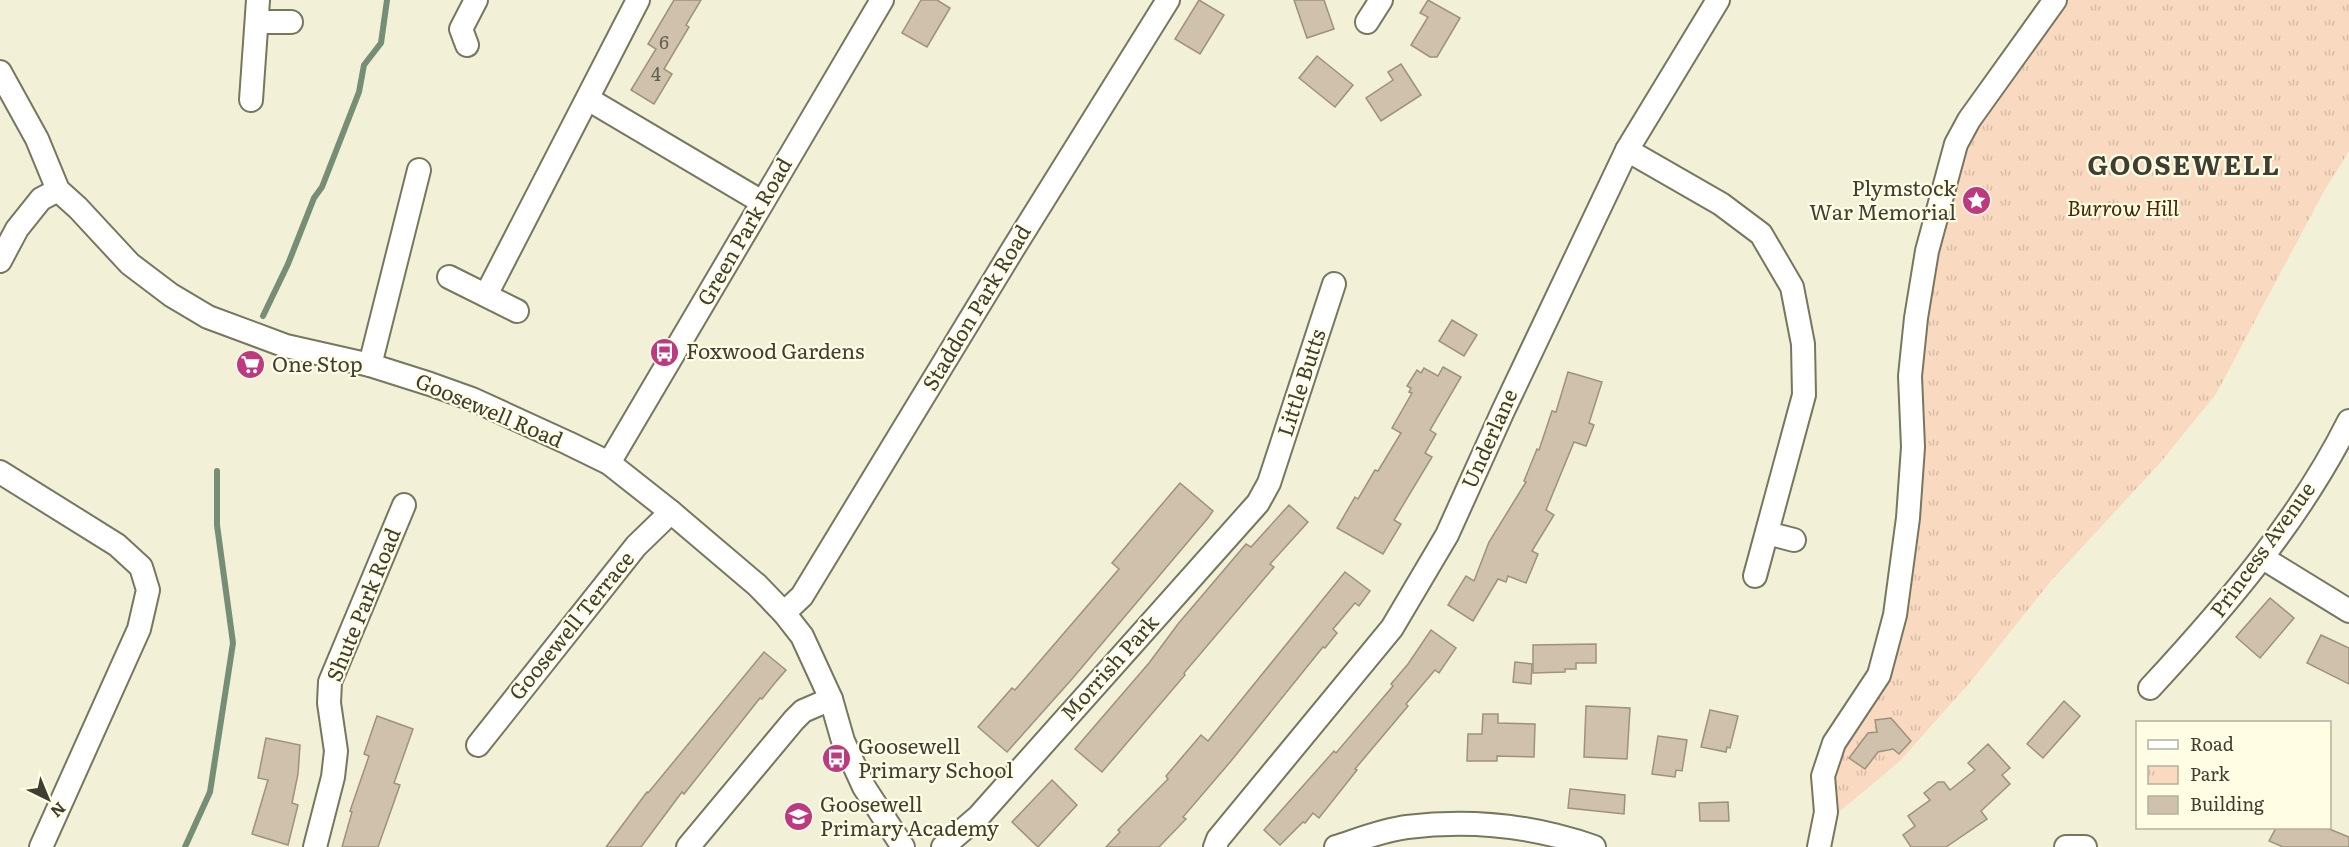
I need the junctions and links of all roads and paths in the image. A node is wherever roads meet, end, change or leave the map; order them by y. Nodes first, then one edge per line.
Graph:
1 (476, 0) edge
2 (638, 0) edge
3 (882, 0) edge
4 (1168, 0) edge
5 (1381, 0) edge
6 (1718, 0) edge
7 (2055, 0) edge
8 (257, 11) edge
9 (291, 21) dead end
10 (1367, 22) dead end
11 (467, 45) dead end
12 (0, 72) edge
13 (588, 99) junction
14 (251, 100) dead end
15 (1627, 150) junction
16 (419, 170) dead end
17 (58, 190) junction
18 (762, 202) junction
19 (0, 261) edge
20 (449, 277) dead end
21 (1334, 284) dead end
22 (486, 295) junction
23 (517, 311) dead end
24 (370, 365) junction
25 (2349, 421) edge
26 (609, 463) junction
27 (0, 472) edge
28 (1269, 483) joint
29 (404, 505) dead end
30 (671, 512) junction
31 (1767, 533) junction
32 (1794, 540) dead end
33 (2263, 558) junction
34 (1755, 576) dead end
35 (2349, 610) edge
36 (784, 613) junction
37 (2155, 674) dead end
38 (831, 699) junction
39 (478, 745) dead end
40 (41, 847) edge
41 (315, 847) edge
42 (688, 847) edge
43 (903, 847) edge
44 (943, 847) edge
45 (1215, 847) edge
46 (1336, 847) edge
47 (1594, 847) edge
48 (1819, 847) edge
49 (2066, 847) edge
50 (2085, 847) edge

1 - 11 street
2 - 13 street
3 - 18 street, Green Park Road
4 - 36 street, Staddon Park Road
5 - 10 street
6 - 15 street, Underlane
7 - 48 street
8 - 9 street
8 - 14 street
12 - 17 street, Goosewell Road
13 - 18 street
13 - 22 street
15 - 31 street
15 - 45 street, Underlane
16 - 24 street
17 - 19 street
17 - 24 street, Goosewell Road
18 - 26 street, Green Park Road
20 - 22 street
21 - 28 street, Little Butts
22 - 23 street
24 - 26 street, Goosewell Road
25 - 33 street, Princess Avenue
26 - 30 street, Goosewell Road
27 - 40 street
28 - 44 street, Morrish Park
29 - 41 street, Shute Park Road
30 - 36 street, Goosewell Road
30 - 39 street, Goosewell Terrace
31 - 32 street
31 - 34 street
33 - 35 street
33 - 37 street, Princess Avenue
36 - 38 street, Goosewell Road
38 - 42 street
38 - 43 street, Goosewell Road
46 - 47 street
49 - 50 street

